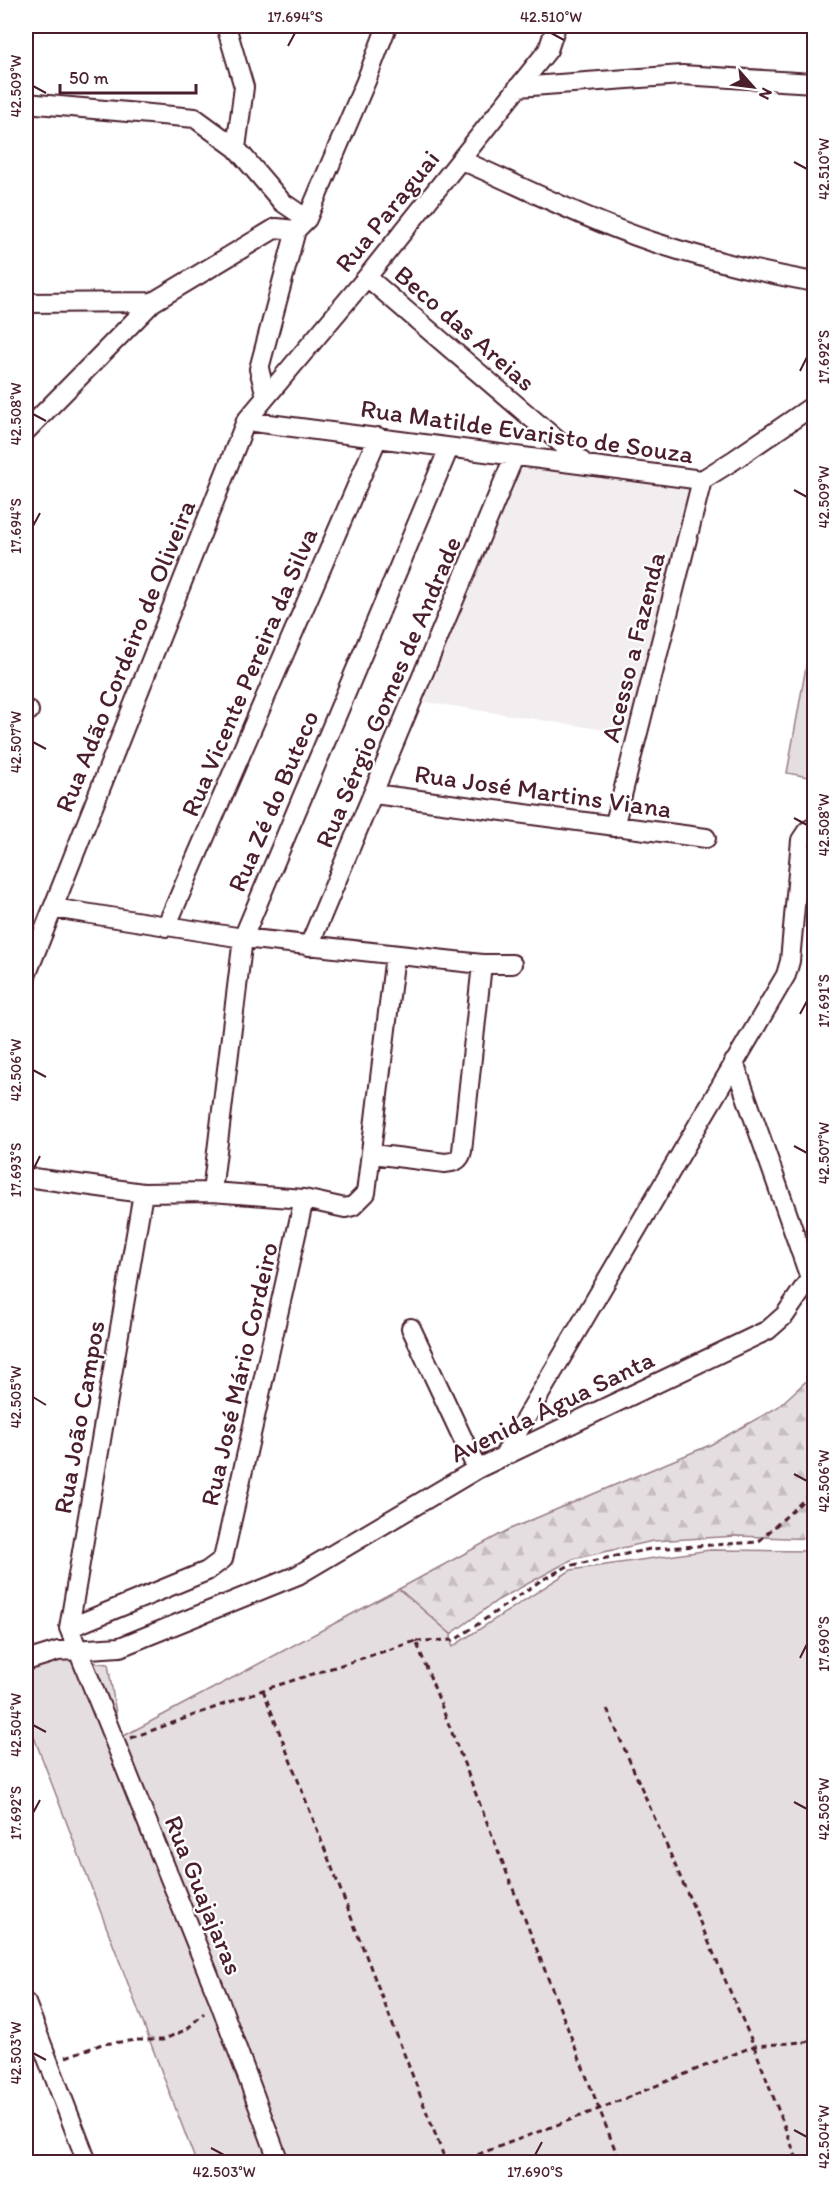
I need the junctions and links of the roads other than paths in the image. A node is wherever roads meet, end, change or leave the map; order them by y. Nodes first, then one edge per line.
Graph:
1 (226, 26) edge
2 (387, 26) edge
3 (556, 26) edge
4 (814, 83) edge
5 (518, 87) junction
6 (26, 103) edge
7 (236, 148) junction
8 (461, 160) junction
9 (301, 224) junction
10 (367, 277) junction
11 (814, 282) edge
12 (153, 302) junction
13 (26, 303) edge
14 (266, 396) junction
15 (814, 405) edge
16 (246, 421) junction
17 (27, 428) edge
18 (378, 437) junction
19 (448, 448) junction
20 (514, 457) junction
21 (585, 464) junction
22 (702, 480) junction
23 (374, 794) junction
24 (614, 826) junction
25 (814, 827) edge
26 (705, 838) dead end
27 (52, 908) junction
28 (166, 927) junction
29 (243, 938) junction
30 (309, 946) junction
31 (395, 955) junction
32 (482, 964) junction
33 (513, 964) dead end
34 (26, 976) edge
35 (734, 1062) junction
36 (372, 1154) junction
37 (26, 1177) edge
38 (212, 1192) junction
39 (143, 1193) junction
40 (304, 1199) junction
41 (812, 1276) edge
42 (411, 1329) dead end
43 (504, 1455) junction
44 (477, 1469) junction
45 (69, 1628) junction
46 (78, 1649) junction
47 (26, 1661) edge
48 (26, 2003) edge
49 (87, 2163) edge
50 (279, 2163) edge

1 - 7 street
2 - 9 street
3 - 5 street, Rua Paraguai
4 - 5 street
5 - 8 street, Rua Paraguai
6 - 7 street
7 - 9 street
8 - 10 street, Rua Paraguai
8 - 11 street
9 - 12 street
9 - 14 street
10 - 14 street, Rua Paraguai
10 - 21 street, Beco das Areias
12 - 13 street
12 - 17 street
14 - 16 street, Rua Paraguai
15 - 22 street, Rua Matilde Evaristo de Souza
16 - 18 street, Rua Matilde Evaristo de Souza
16 - 27 street, Rua Adão Cordeiro de Oliveira
18 - 19 street, Rua Matilde Evaristo de Souza
18 - 28 street, Rua Vicente Pereira da Silva
19 - 20 street, Rua Matilde Evaristo de Souza
19 - 29 street, Rua Zé do Buteco
20 - 21 street, Rua Matilde Evaristo de Souza
20 - 23 street, Rua Sérgio Gomes de Andrade
21 - 22 street, Rua Matilde Evaristo de Souza
22 - 24 street, Acesso a Fazenda
23 - 24 street, Rua José Martins Viana
23 - 30 street, Rua Sérgio Gomes de Andrade
24 - 26 street, Rua José Martins Viana
25 - 35 street
27 - 28 street
27 - 34 street, Rua Adão Cordeiro de Oliveira
28 - 29 street
29 - 30 street
29 - 38 street, Rua Zé do Buteco
30 - 31 street
31 - 32 street
31 - 36 street
32 - 33 street
32 - 36 street
35 - 41 street
35 - 43 street
36 - 40 street
37 - 39 street
38 - 39 street
38 - 40 street
39 - 45 street, Rua João Campos
40 - 45 street, Rua José Mário Cordeiro
41 - 43 street, Avenida Água Santa
42 - 44 street
43 - 44 street, Avenida Água Santa
44 - 46 street, Avenida Água Santa
45 - 46 street
46 - 47 street, Avenida Água Santa
46 - 50 street, Rua Guajajaras
48 - 49 street

